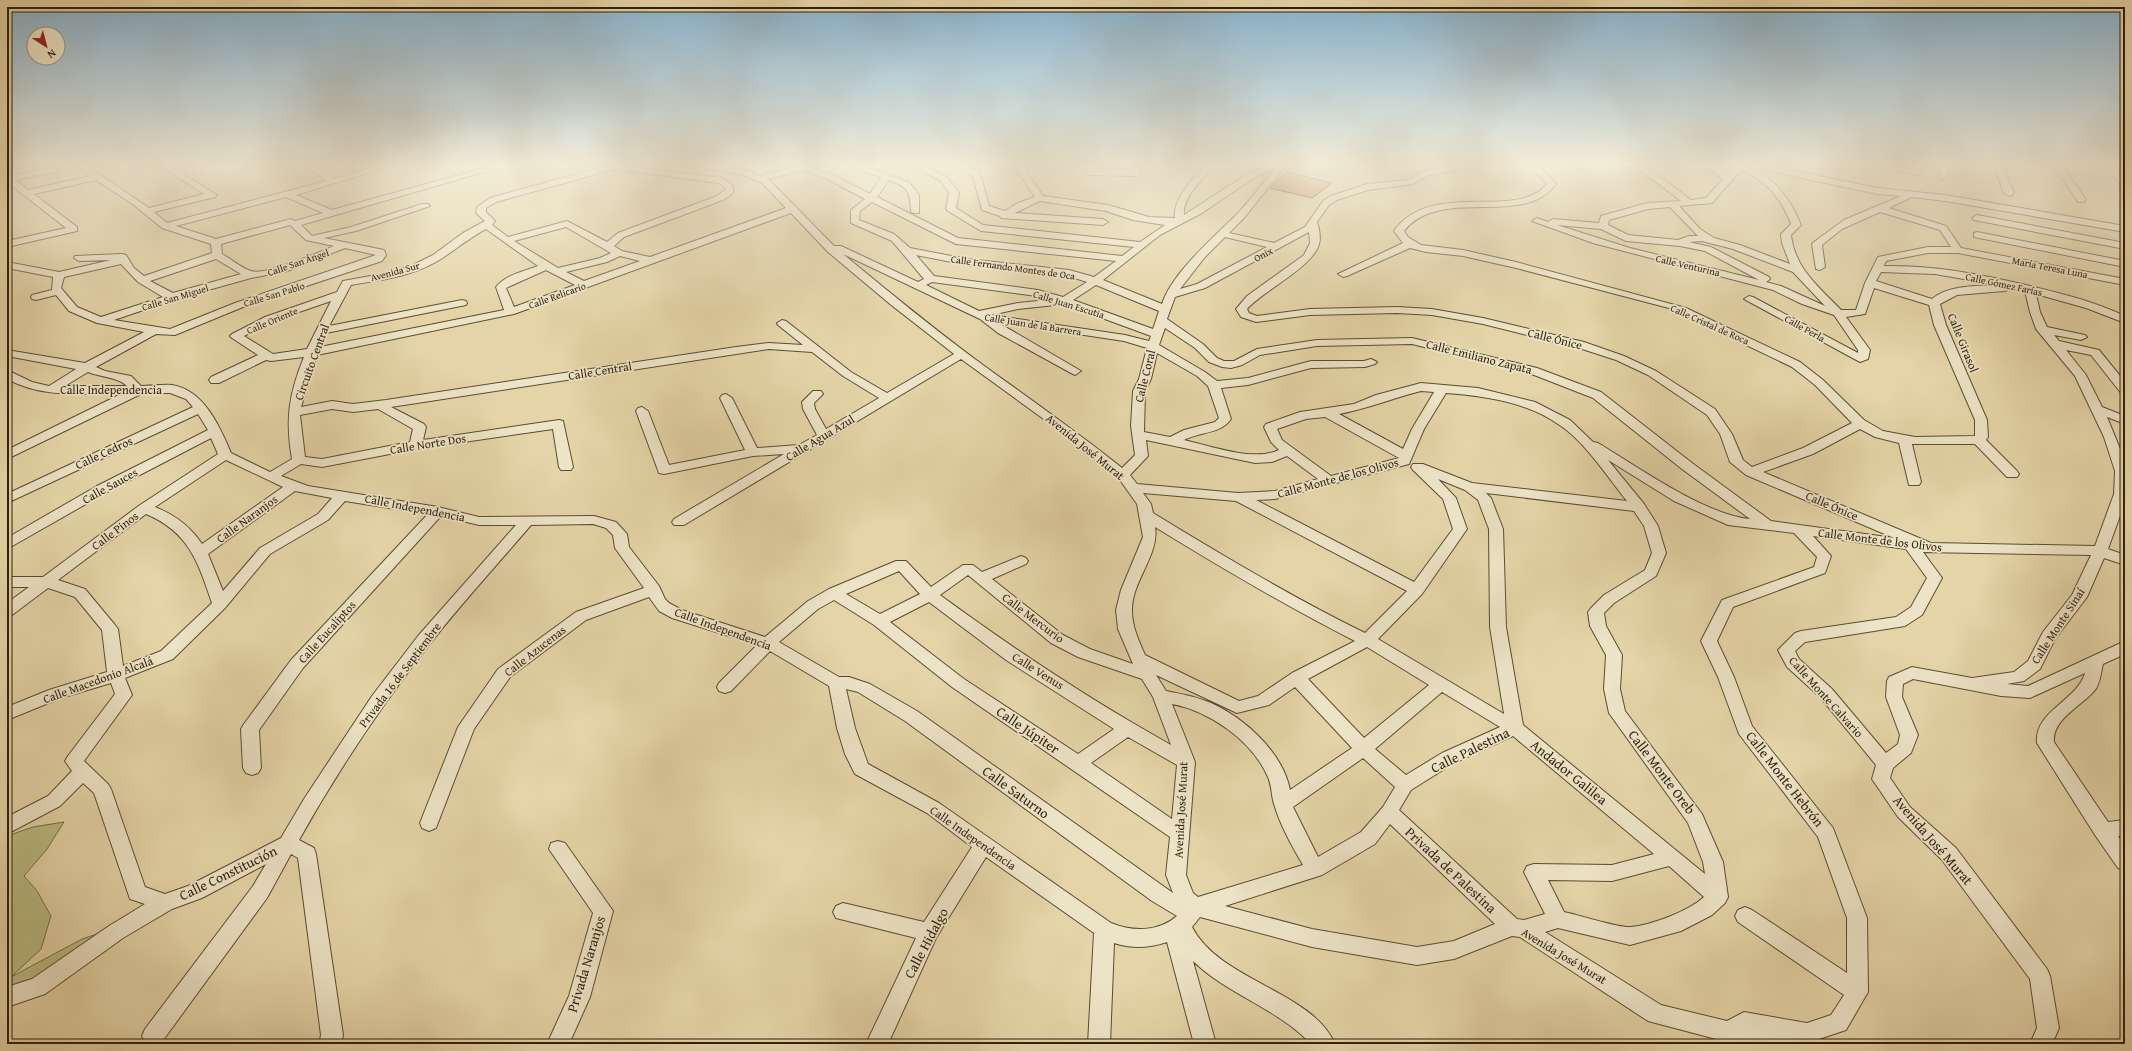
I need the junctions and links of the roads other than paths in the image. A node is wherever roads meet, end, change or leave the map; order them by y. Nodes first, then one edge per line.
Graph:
1 (54, 213) edge
2 (150, 213) edge
3 (214, 213) edge
4 (330, 213) edge
5 (403, 213) edge
6 (481, 213) edge
7 (680, 213) edge
8 (781, 213) edge
9 (796, 213) edge
10 (855, 213) edge
11 (900, 213) edge
12 (958, 213) edge
13 (1001, 213) edge
14 (1009, 213) edge
15 (1120, 213) edge
16 (1179, 213) edge
17 (1193, 213) edge
18 (1243, 213) edge
19 (1319, 213) edge
20 (1420, 213) edge
21 (1619, 213) edge
22 (1680, 213) edge
23 (1792, 213) edge
24 (1870, 213) edge
25 (1895, 213) edge
26 (1976, 213) edge
27 (2033, 213) edge
28 (1007, 215) junction
29 (1977, 218) junction
30 (1180, 220) junction
31 (1103, 222) dead end
32 (292, 223) junction
33 (1313, 223) junction
34 (487, 224) junction
35 (165, 226) junction
36 (1603, 226) junction
37 (981, 228) junction
38 (2125, 229) edge
39 (1223, 234) junction
40 (1978, 235) junction
41 (309, 238) junction
42 (1710, 239) junction
43 (508, 240) junction
44 (956, 241) junction
45 (216, 242) junction
46 (824, 242) junction
47 (1679, 243) junction
48 (7, 244) edge
49 (344, 245) junction
50 (1143, 245) junction
51 (608, 246) junction
52 (2125, 246) edge
53 (1277, 247) junction
54 (1412, 247) junction
55 (1958, 250) junction
56 (909, 251) junction
57 (1975, 252) junction
58 (619, 253) junction
59 (217, 254) junction
60 (79, 258) dead end
61 (1124, 259) junction
62 (124, 261) junction
63 (654, 261) junction
64 (2125, 264) edge
65 (7, 265) edge
66 (546, 266) junction
67 (1820, 267) dead end
68 (1878, 269) junction
69 (1797, 270) junction
70 (558, 271) junction
71 (1343, 274) dead end
72 (59, 275) junction
73 (250, 275) junction
74 (931, 279) junction
75 (142, 280) junction
76 (1096, 281) junction
77 (2125, 282) edge
78 (347, 283) joint
79 (1870, 283) junction
80 (583, 285) junction
81 (917, 286) junction
82 (1777, 288) junction
83 (2030, 289) junction
84 (59, 291) junction
85 (341, 294) junction
86 (1170, 295) junction
87 (36, 297) dead end
88 (172, 297) junction
89 (1065, 301) junction
90 (462, 303) dead end
91 (1934, 303) junction
92 (510, 312) junction
93 (1838, 313) junction
94 (1163, 315) junction
95 (981, 316) junction
96 (2125, 320) edge
97 (101, 321) junction
98 (782, 323) dead end
99 (2042, 329) junction
100 (155, 330) junction
101 (321, 331) junction
102 (1157, 334) junction
103 (2081, 336) dead end
104 (2055, 344) junction
105 (1153, 346) junction
106 (814, 349) junction
107 (313, 352) junction
108 (7, 353) edge
109 (962, 354) junction
110 (267, 355) junction
111 (1371, 362) dead end
112 (87, 367) junction
113 (1075, 371) dead end
114 (7, 374) edge
115 (215, 380) dead end
116 (1214, 385) junction
117 (56, 386) junction
118 (1442, 389) junction
119 (139, 390) junction
120 (2125, 390) edge
121 (817, 394) dead end
122 (726, 398) dead end
123 (886, 398) junction
124 (386, 404) junction
125 (200, 408) junction
126 (2096, 409) junction
127 (642, 411) dead end
128 (294, 412) junction
129 (1327, 413) junction
130 (2125, 420) edge
131 (1861, 422) junction
132 (215, 431) junction
133 (1140, 435) junction
134 (824, 437) junction
135 (1904, 439) junction
136 (1584, 440) junction
137 (1978, 440) junction
138 (1173, 441) junction
139 (416, 445) junction
140 (802, 449) junction
141 (1288, 450) junction
142 (753, 452) junction
143 (7, 455) edge
144 (225, 455) junction
145 (1404, 458) junction
146 (299, 460) junction
147 (566, 467) dead end
148 (1418, 467) junction
149 (1751, 472) junction
150 (2012, 474) dead end
151 (270, 477) junction
152 (1127, 481) junction
153 (1329, 481) junction
154 (1914, 482) dead end
155 (293, 486) junction
156 (1470, 486) junction
157 (343, 495) junction
158 (1238, 497) junction
159 (7, 498) edge
160 (145, 508) junction
161 (438, 511) junction
162 (1642, 511) junction
163 (1146, 515) junction
164 (528, 520) junction
165 (679, 522) dead end
166 (1767, 525) junction
167 (1798, 530) junction
168 (7, 544) edge
169 (1911, 546) junction
170 (1929, 548) junction
171 (2100, 551) junction
172 (201, 552) junction
173 (2125, 560) edge
174 (1020, 561) dead end
175 (980, 578) junction
176 (7, 582) edge
177 (47, 582) junction
178 (654, 590) junction
179 (1418, 590) junction
180 (834, 593) junction
181 (930, 595) junction
182 (220, 604) junction
183 (7, 611) edge
184 (879, 621) junction
185 (1367, 640) junction
186 (768, 643) junction
187 (2125, 647) edge
188 (1138, 659) junction
189 (2096, 661) junction
190 (116, 675) junction
191 (1148, 675) junction
192 (1297, 678) junction
193 (836, 683) junction
194 (1966, 683) junction
195 (1440, 684) junction
196 (725, 687) dead end
197 (1161, 696) junction
198 (7, 714) edge
199 (1515, 728) junction
200 (1127, 729) junction
201 (1364, 748) junction
202 (1186, 762) junction
203 (1077, 764) junction
204 (1885, 764) junction
205 (252, 768) dead end
206 (82, 772) junction
207 (1405, 785) junction
208 (1283, 804) junction
209 (1389, 812) junction
210 (429, 823) dead end
211 (2099, 824) junction
212 (7, 826) edge
213 (2125, 828) edge
214 (1181, 835) junction
215 (289, 843) junction
216 (983, 846) junction
217 (558, 848) dead end
218 (1672, 857) junction
219 (2125, 862) edge
220 (1315, 869) junction
221 (1718, 897) junction
222 (165, 903) junction
223 (843, 912) dead end
224 (1745, 916) dead end
225 (1185, 919) junction
226 (1558, 919) junction
227 (1518, 928) junction
228 (1104, 929) junction
229 (929, 932) junction
230 (1858, 992) junction
231 (7, 997) edge
232 (153, 1036) dead end
233 (1730, 1038) edge
234 (330, 1044) edge
235 (558, 1044) edge
236 (877, 1044) edge
237 (1099, 1044) edge
238 (1206, 1044) edge
239 (1324, 1044) edge
240 (1776, 1044) edge
241 (2041, 1044) edge

1 - 48 street
2 - 35 street
3 - 35 street
4 - 32 street
5 - 41 street
6 - 34 street
7 - 51 street
8 - 63 street, Calle Relicario
9 - 46 street, Avenida José Murat
10 - 56 street
11 - 44 street
12 - 37 street
13 - 28 street
14 - 28 street
15 - 30 street
16 - 30 street
17 - 30 street
18 - 39 street, Calle Coral
19 - 33 street, Onix
20 - 54 street
21 - 36 street
22 - 42 street
23 - 69 street
24 - 67 street
25 - 55 street
26 - 29 street
27 - 38 street
28 - 31 street
28 - 37 street
29 - 40 street
29 - 52 street
30 - 50 street
32 - 41 street
32 - 45 street
33 - 53 street, Onix
33 - 149 street, Calle Ónice
34 - 43 street
34 - 78 street, Avenida Sur
35 - 45 street
36 - 47 street
36 - 82 street, Calle Venturina
37 - 44 street
37 - 50 street
39 - 53 street
39 - 86 street, Calle Coral
40 - 57 street
40 - 64 street
41 - 49 street
42 - 47 street
42 - 69 street
43 - 51 street
43 - 66 street
44 - 61 street
45 - 59 street
46 - 81 street, Calle Juan de la Barrera
46 - 109 street, Avenida José Murat
47 - 82 street
49 - 73 street, Calle San Ángel
49 - 100 street, Calle San Pablo
50 - 61 street
51 - 58 street
53 - 86 street, Onix
54 - 71 street
54 - 131 street, Calle Cristal de Roca
55 - 57 street, María Teresa Luna
55 - 68 street, María Teresa Luna
56 - 74 street
56 - 76 street, Calle Fernando Montes de Oca
57 - 77 street, María Teresa Luna
58 - 63 street
58 - 70 street
59 - 73 street
59 - 75 street
60 - 62 street
61 - 76 street
62 - 72 street
62 - 75 street
63 - 80 street, Calle Relicario
65 - 72 street
66 - 70 street
66 - 92 street
68 - 79 street
68 - 83 street, Calle Gómez Farías
69 - 93 street
70 - 80 street
72 - 84 street
73 - 88 street, Calle San Miguel
74 - 81 street
74 - 89 street, Calle Juan Escutia
75 - 88 street
76 - 89 street
76 - 94 street, Calle Fernando Montes de Oca
78 - 85 street, Circuito Central
79 - 91 street
79 - 93 street
80 - 92 street, Calle Relicario
81 - 95 street, Calle Juan de la Barrera
82 - 93 street, Calle Venturina
82 - 93 street, Calle Perla
83 - 91 street, Calle Girasol
83 - 96 street, Calle Gómez Farías
83 - 99 street, Calle Monte Sinaí
84 - 87 street
84 - 97 street
85 - 101 street, Circuito Central
85 - 110 street, Calle Oriente
86 - 94 street, Calle Coral
88 - 97 street, Calle San Miguel
89 - 95 street
89 - 102 street, Calle Juan Escutia
90 - 101 street
91 - 137 street, Calle Girasol
92 - 107 street, Calle Relicario
94 - 102 street, Calle Coral
94 - 166 street, Calle Emiliano Zapata
95 - 105 street, Calle Juan de la Barrera
95 - 113 street
97 - 100 street
98 - 106 street
99 - 103 street
99 - 104 street, Calle Monte Sinaí
100 - 112 street
101 - 107 street, Circuito Central
102 - 105 street, Calle Coral
104 - 120 street
104 - 126 street, Calle Monte Sinaí
105 - 116 street, Calle Juan de la Barrera
105 - 133 street, Calle Coral
106 - 123 street
106 - 124 street, Calle Central
107 - 110 street, Calle Oriente
107 - 128 street, Circuito Central
108 - 112 street
109 - 123 street, Calle Agua Azul
109 - 152 street, Avenida José Murat
110 - 115 street
111 - 116 street
112 - 117 street
112 - 119 street
114 - 117 street, Calle Independencia
116 - 138 street
117 - 119 street, Calle Independencia
118 - 129 street
118 - 136 street
118 - 145 street, Calle Monte de los Olivos
119 - 125 street, Calle Independencia
119 - 143 street
121 - 134 street
122 - 142 street
123 - 134 street, Calle Agua Azul
124 - 128 street, Calle Central
124 - 139 street
125 - 132 street, Calle Independencia
125 - 159 street, Calle Cedros
126 - 130 street
126 - 171 street, Calle Monte Sinaí
127 - 142 street
128 - 146 street, Circuito Central
129 - 141 street
129 - 145 street
131 - 135 street, Calle Cristal de Roca
131 - 149 street
132 - 144 street, Calle Independencia
132 - 168 street, Calle Sauces
133 - 138 street
133 - 152 street, Calle Coral
134 - 140 street, Calle Agua Azul
135 - 137 street, Calle Cristal de Roca
135 - 154 street
136 - 162 street
136 - 166 street, Calle Monte de los Olivos
137 - 150 street
138 - 141 street
139 - 146 street, Calle Norte Dos
139 - 147 street, Calle Norte Dos
140 - 142 street
140 - 165 street, Calle Agua Azul
141 - 153 street
144 - 151 street, Calle Independencia
144 - 160 street, Calle Pinos
145 - 148 street
145 - 153 street, Calle Monte de los Olivos
146 - 151 street
148 - 156 street
148 - 179 street
149 - 170 street, Calle Ónice
151 - 155 street, Calle Independencia
152 - 158 street, Calle Monte de los Olivos
152 - 163 street, Avenida José Murat
153 - 158 street, Calle Monte de los Olivos
155 - 157 street, Calle Independencia
155 - 172 street, Calle Naranjos
156 - 162 street
156 - 199 street, Calle Palestina
157 - 161 street, Calle Independencia
157 - 182 street, Calle Macedonio Alcalá
158 - 179 street, Calle Monte de los Olivos
160 - 172 street
160 - 177 street, Calle Pinos
161 - 164 street, Calle Independencia
161 - 205 street, Calle Eucaliptos
162 - 221 street, Calle Monte Oreb
163 - 185 street, Andador Galilea
163 - 188 street, Avenida José Murat
164 - 178 street, Calle Independencia
164 - 215 street, Privada 16 de Septiembre
166 - 167 street, Calle Monte de los Olivos
167 - 169 street, Calle Monte de los Olivos
167 - 230 street, Calle Monte Hebrón
169 - 170 street, Calle Monte de los Olivos
169 - 204 street, Calle Monte Calvario
170 - 171 street, Calle Monte de los Olivos
171 - 173 street, Calle Monte de los Olivos
171 - 194 street, Calle Monte Sinaí
172 - 182 street
174 - 175 street
175 - 181 street, Calle Mercurio
175 - 191 street, Calle Mercurio
176 - 177 street
177 - 183 street, Calle Pinos
177 - 190 street
178 - 186 street, Calle Independencia
178 - 210 street, Calle Azucenas
179 - 185 street
180 - 181 street, Calle Venus
180 - 184 street, Calle Júpiter
180 - 186 street
181 - 184 street
181 - 200 street, Calle Venus
182 - 190 street, Calle Macedonio Alcalá
184 - 203 street, Calle Júpiter
185 - 192 street
185 - 195 street, Andador Galilea
186 - 193 street, Calle Independencia
186 - 196 street
187 - 189 street
188 - 191 street, Avenida José Murat
188 - 192 street
189 - 194 street
189 - 211 street
190 - 198 street, Calle Macedonio Alcalá
190 - 206 street
191 - 197 street, Avenida José Murat
192 - 201 street
193 - 216 street, Calle Independencia
193 - 225 street, Calle Saturno
194 - 204 street
195 - 199 street, Andador Galilea
195 - 201 street
197 - 202 street, Avenida José Murat
197 - 208 street
199 - 207 street, Calle Palestina
199 - 218 street, Andador Galilea
200 - 202 street, Calle Venus
200 - 203 street
201 - 207 street
201 - 208 street
202 - 214 street, Avenida José Murat
203 - 214 street, Calle Júpiter
204 - 241 street, Avenida José Murat
206 - 212 street
206 - 222 street, Calle Constitución
207 - 209 street, Calle Palestina
208 - 220 street
209 - 220 street, Calle Palestina
209 - 227 street, Privada de Palestina
211 - 213 street
211 - 219 street
214 - 225 street, Avenida José Murat
215 - 222 street, Calle Constitución
215 - 232 street, Privada 16 de Septiembre
215 - 234 street, Calle Constitución
216 - 228 street, Calle Independencia
216 - 229 street, Calle Hidalgo
217 - 235 street, Privada Naranjos
218 - 221 street, Andador Galilea
218 - 226 street
220 - 225 street, Calle Palestina
221 - 226 street
222 - 231 street
223 - 229 street
224 - 230 street
225 - 227 street, Avenida José Murat
225 - 228 street, Calle Independencia
225 - 238 street
225 - 239 street
226 - 227 street
227 - 233 street, Avenida José Murat
228 - 237 street
229 - 236 street, Calle Hidalgo
230 - 233 street
233 - 240 street, Avenida José Murat

